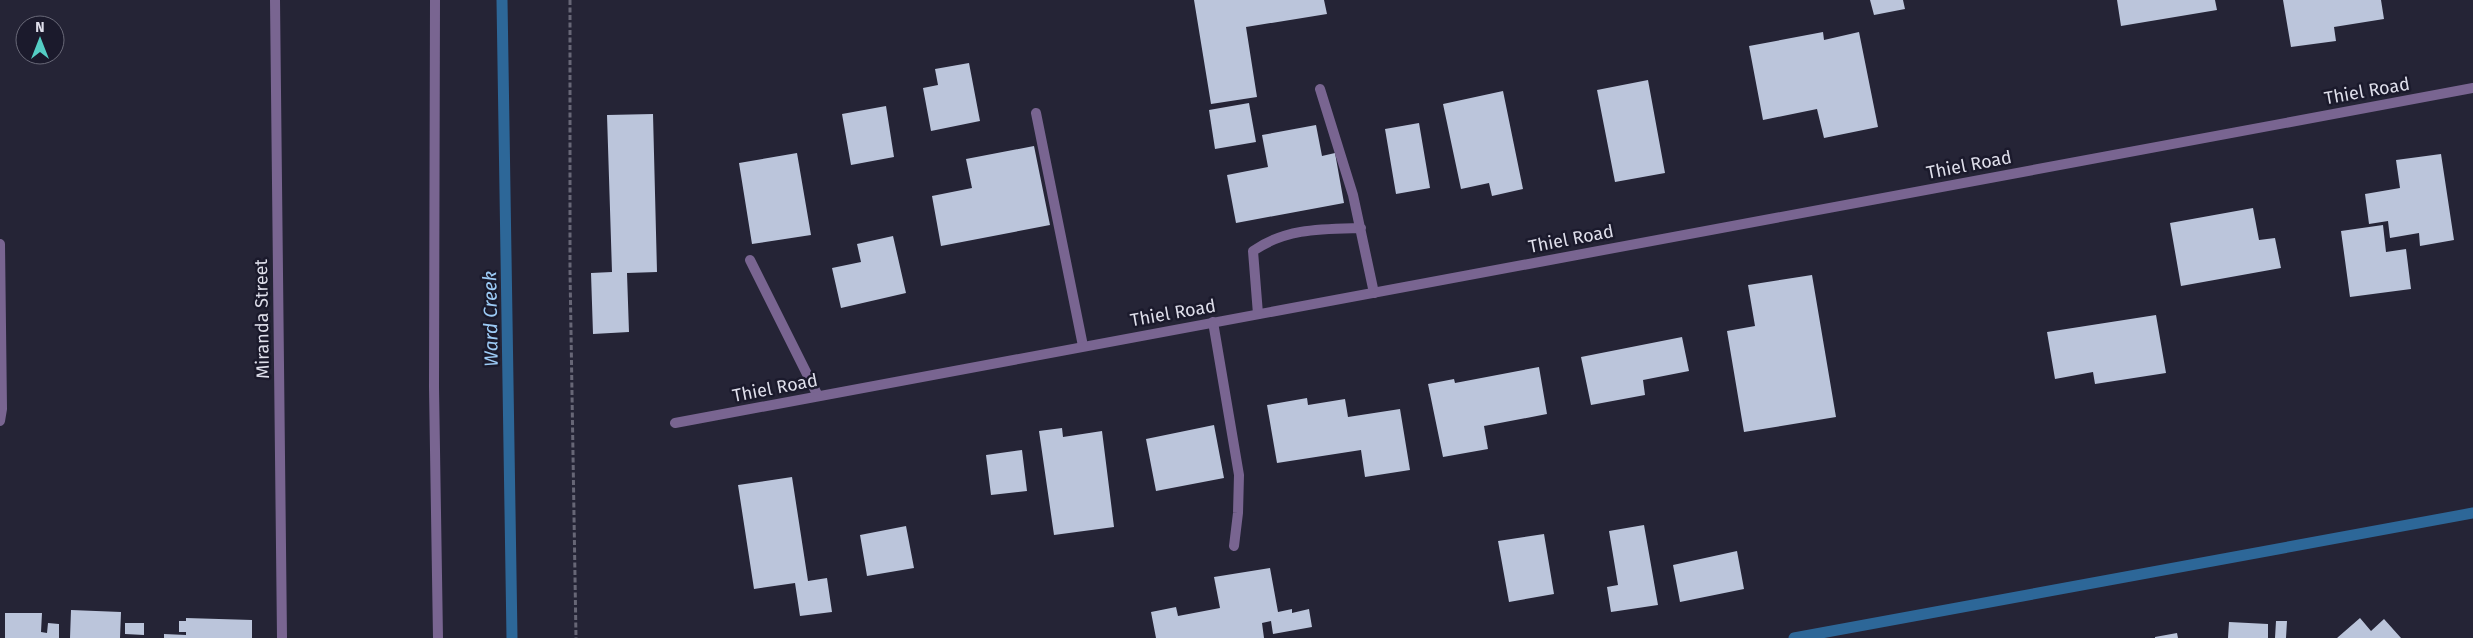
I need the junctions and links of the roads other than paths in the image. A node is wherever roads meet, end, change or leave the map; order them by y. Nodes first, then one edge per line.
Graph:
1 (275, 0) edge
2 (435, 0) edge
3 (2473, 88) edge
4 (1320, 89) dead end
5 (1036, 113) dead end
6 (1361, 228) junction
7 (0, 244) edge
8 (750, 260) dead end
9 (1374, 293) junction
10 (1258, 314) junction
11 (1214, 322) junction
12 (1083, 346) junction
13 (818, 396) junction
14 (0, 421) edge
15 (675, 423) dead end
16 (1234, 546) dead end
17 (282, 638) edge
18 (438, 638) edge

1 - 17 street, Miranda Street
2 - 18 street
3 - 9 street, Thiel Road
4 - 6 street
5 - 12 street
6 - 9 street
6 - 10 street
7 - 14 street
8 - 13 street
9 - 10 street, Thiel Road
10 - 11 street, Thiel Road
11 - 12 street, Thiel Road
11 - 16 street
12 - 13 street, Thiel Road
13 - 15 street, Thiel Road

